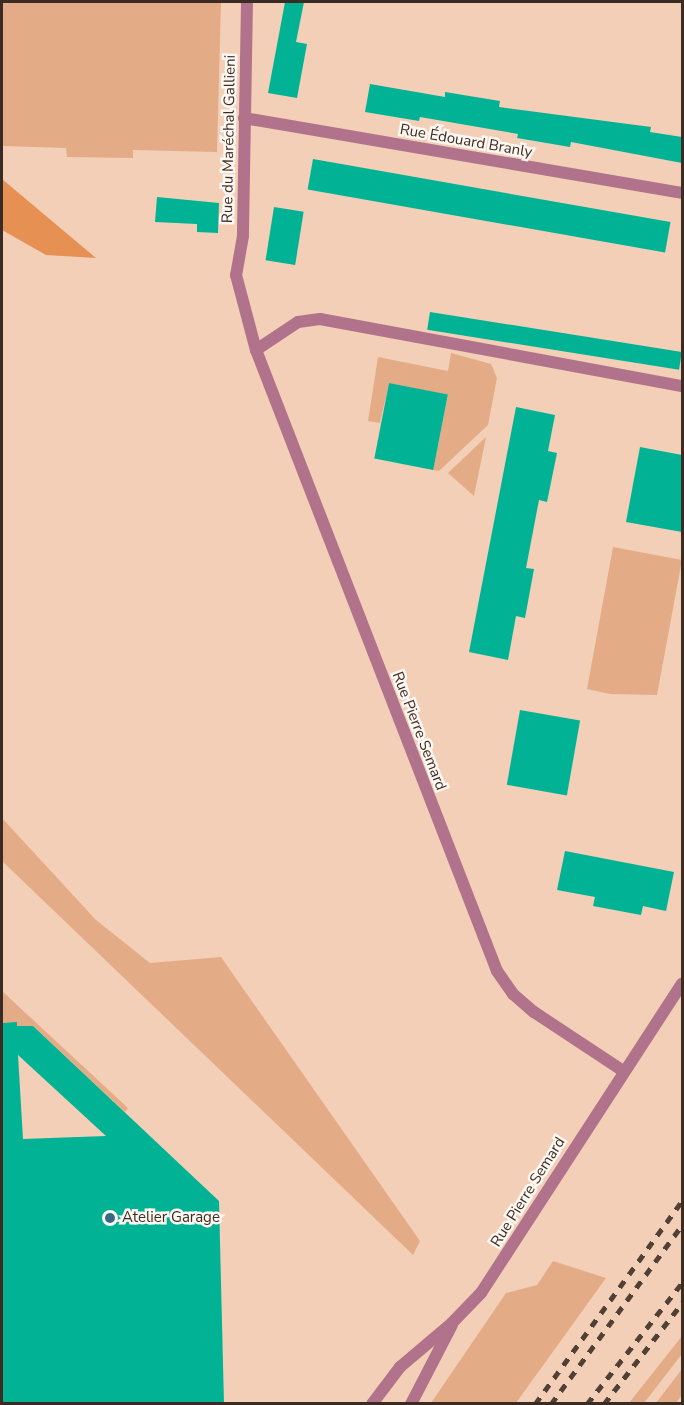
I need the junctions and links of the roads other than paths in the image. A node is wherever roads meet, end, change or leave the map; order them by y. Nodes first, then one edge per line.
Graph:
1 (247, 2) edge
2 (244, 118) junction
3 (682, 193) edge
4 (236, 275) joint
5 (256, 350) junction
6 (682, 386) edge
7 (682, 984) edge
8 (623, 1071) junction
9 (452, 1323) junction
10 (372, 1404) edge
11 (411, 1404) edge

1 - 2 street, Rue du Maréchal Gallieni
2 - 3 street, Rue Édouard Branly
2 - 4 street, Rue du Maréchal Gallieni
4 - 5 street, Rue Pierre Semard
5 - 6 street
5 - 8 street, Rue Pierre Semard
7 - 8 street, Rue Pierre Semard
8 - 9 street, Rue Pierre Semard
9 - 10 street
9 - 11 street

